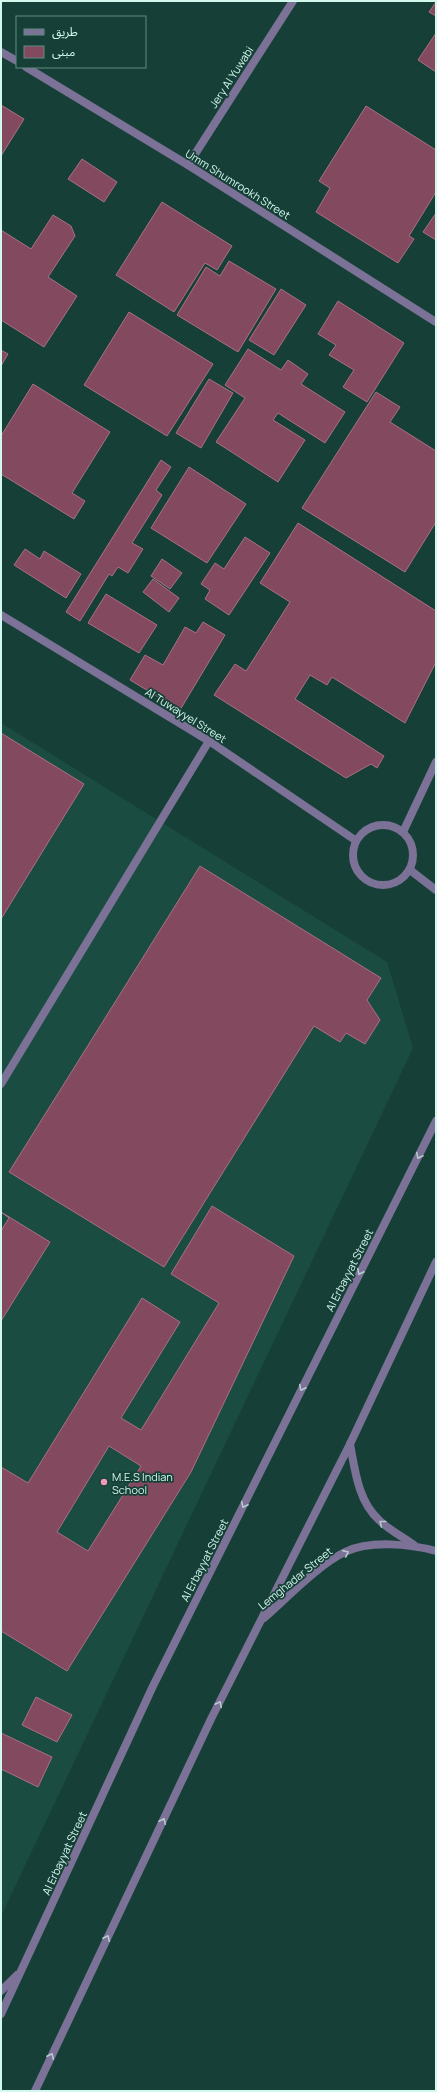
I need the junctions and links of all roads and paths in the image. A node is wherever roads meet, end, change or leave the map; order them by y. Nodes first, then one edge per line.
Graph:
1 (293, 1) edge
2 (1, 52) edge
3 (16, 60) edge
4 (28, 68) edge
5 (188, 165) junction
6 (436, 322) edge
7 (1, 615) edge
8 (209, 741) junction
9 (436, 762) edge
10 (403, 832) junction
11 (355, 840) junction
12 (410, 870) junction
13 (436, 890) edge
14 (1, 1084) edge
15 (436, 1121) edge
16 (436, 1262) edge
17 (350, 1444) junction
18 (414, 1545) junction
19 (436, 1551) edge
20 (261, 1620) junction
21 (22, 1970) junction
22 (1, 1992) edge
23 (1, 2014) edge
24 (35, 2091) edge

1 - 5 street, Jery Al Yuwabi
2 - 3 street
4 - 5 street, Umm Shumrookh Street
5 - 6 street, Umm Shumrookh Street
7 - 8 street, Al Tuwayyel Street
8 - 11 street, Al Tuwayyel Street
8 - 14 street
9 - 10 street
10 - 11 street
10 - 12 street
11 - 12 street
12 - 13 street
15 -> 21 street, Al Erbayyat Street
16 - 17 street
18 -> 17 street, Lemghadar Street
17 - 20 street
18 - 19 street, Lemghadar Street
20 -> 18 street, Lemghadar Street
24 -> 20 street
21 - 22 street
21 - 23 street, Al Erbayyat Street

